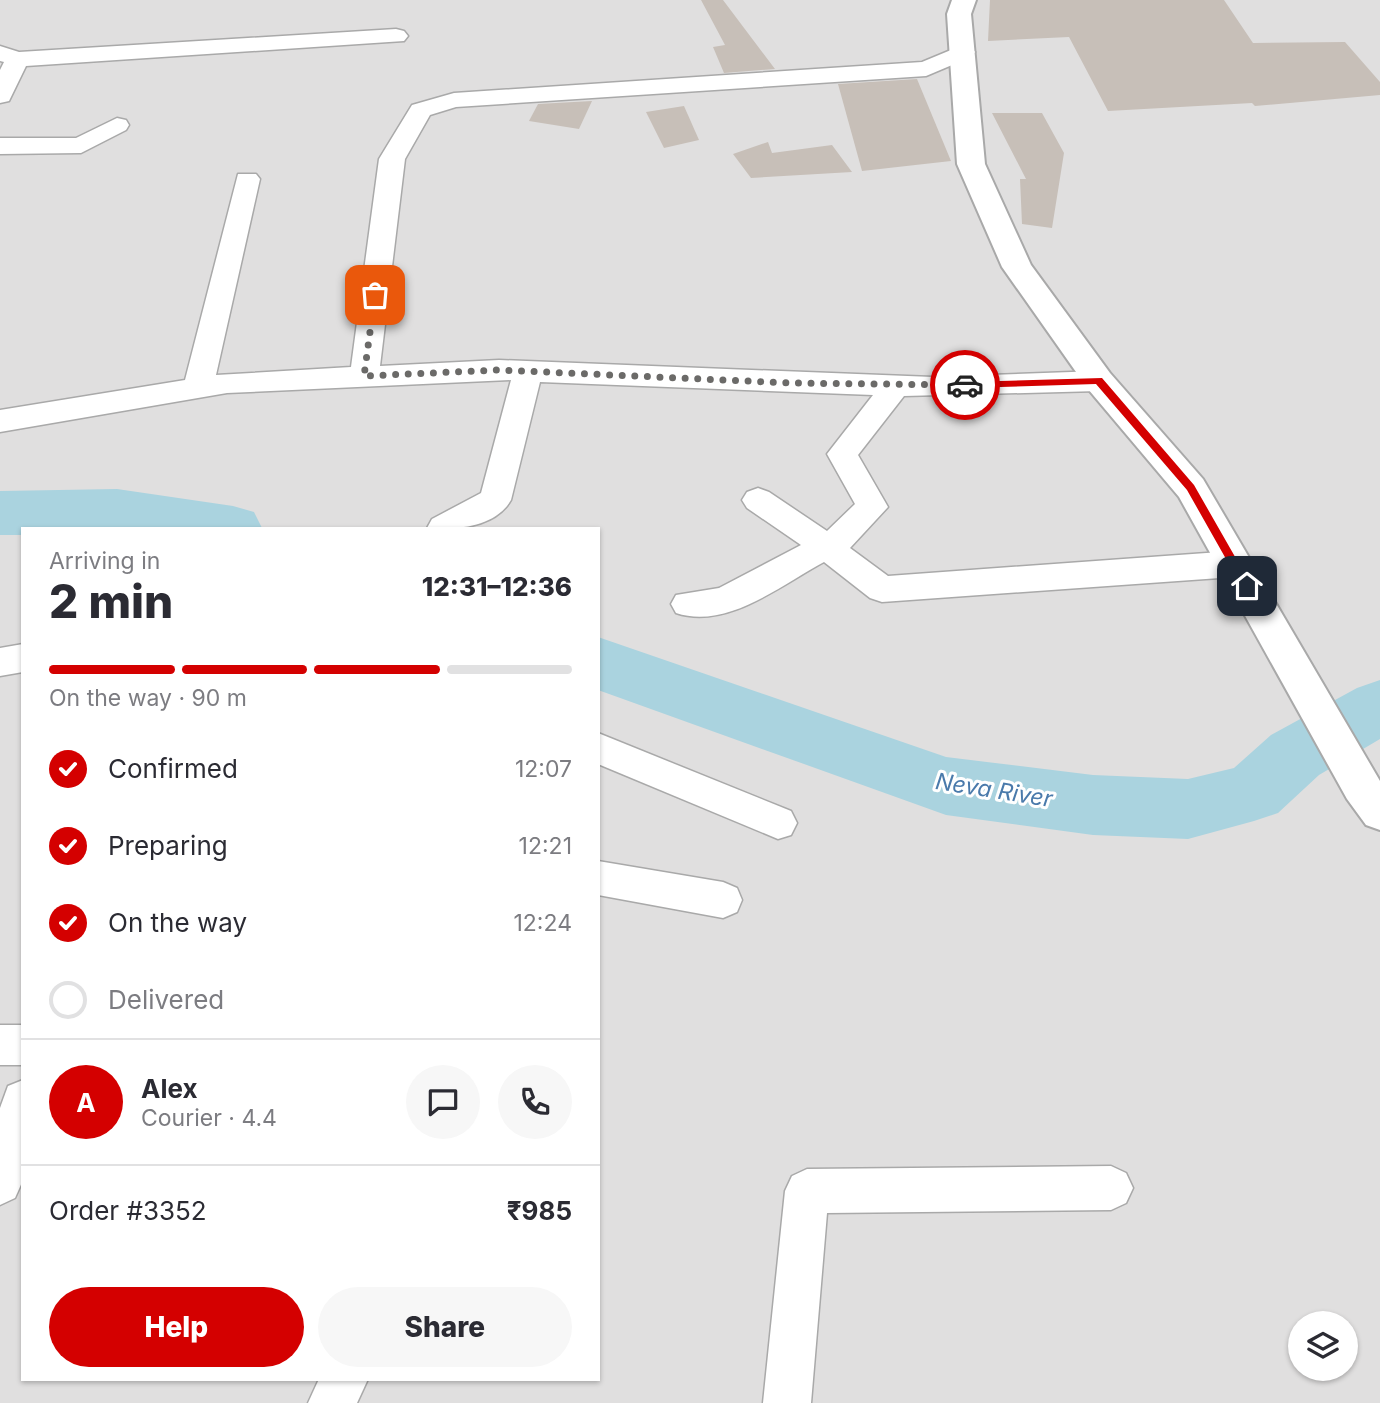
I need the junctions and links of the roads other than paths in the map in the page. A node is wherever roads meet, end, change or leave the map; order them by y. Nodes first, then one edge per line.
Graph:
1 (964, 0) edge
2 (396, 36) dead end
3 (963, 52) junction
4 (8, 56) edge
5 (0, 96) edge
6 (117, 125) dead end
7 (0, 146) edge
8 (247, 179) dead end
9 (528, 371) junction
10 (364, 376) junction
11 (1099, 381) junction
12 (896, 386) junction
13 (198, 388) junction
14 (0, 421) edge
15 (758, 500) dead end
16 (445, 527) edge
17 (825, 546) junction
18 (1234, 564) junction
19 (688, 604) dead end
20 (21, 658) edge
21 (0, 662) edge
22 (600, 749) edge
23 (1380, 811) edge
24 (778, 823) dead end
25 (600, 878) edge
26 (723, 900) dead end
27 (0, 1045) edge
28 (21, 1045) edge
29 (21, 1108) edge
30 (0, 1183) edge
31 (1111, 1188) dead end
32 (343, 1381) edge
33 (332, 1403) edge
34 (788, 1403) edge

1 - 3 street
2 - 4 street
3 - 10 street
3 - 11 street
4 - 5 street
6 - 7 street
8 - 13 street
9 - 10 street
9 - 12 street
9 - 16 street
10 - 13 street
11 - 12 street
11 - 18 street
12 - 17 street
13 - 14 street
15 - 17 street
17 - 18 street
17 - 19 street
18 - 23 street
20 - 21 street
22 - 24 street
25 - 26 street
27 - 28 street
29 - 30 street
31 - 34 street
32 - 33 street

